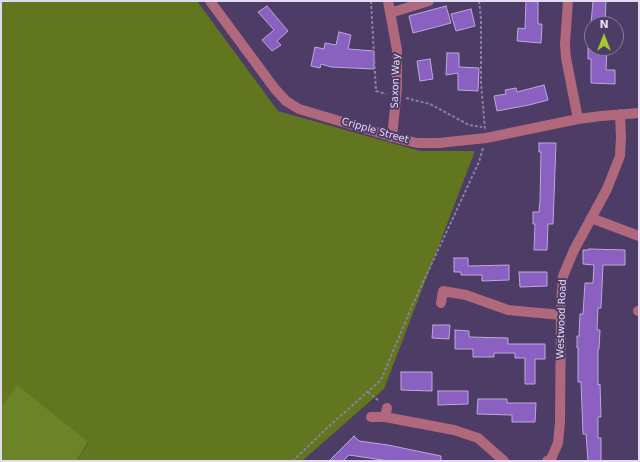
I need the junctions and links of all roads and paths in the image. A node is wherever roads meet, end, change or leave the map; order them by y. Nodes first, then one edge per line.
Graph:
1 (210, 1) edge
2 (388, 1) edge
3 (429, 1) edge
4 (479, 1) edge
5 (568, 1) edge
6 (390, 13) junction
7 (639, 113) edge
8 (620, 114) junction
9 (578, 119) junction
10 (392, 137) junction
11 (486, 138) junction
12 (591, 218) junction
13 (639, 236) edge
14 (441, 303) dead end
15 (561, 315) junction
16 (368, 392) junction
17 (386, 413) junction
18 (371, 417) dead end
19 (293, 461) edge
20 (504, 461) edge
21 (547, 461) edge

1 - 10 street, Cripple Street
2 - 6 street, Saxon Way
3 - 6 street
4 - 11 path
5 - 9 street
6 - 10 street, Saxon Way
7 - 8 street, Cripple Street
8 - 9 street, Cripple Street
8 - 12 street, Westwood Road
9 - 11 street, Cripple Street
10 - 11 street, Cripple Street
11 - 16 path
12 - 13 street
12 - 15 street, Westwood Road
14 - 15 street
15 - 21 street, Westwood Road
16 - 17 path
16 - 19 path
17 - 18 street
17 - 20 street

